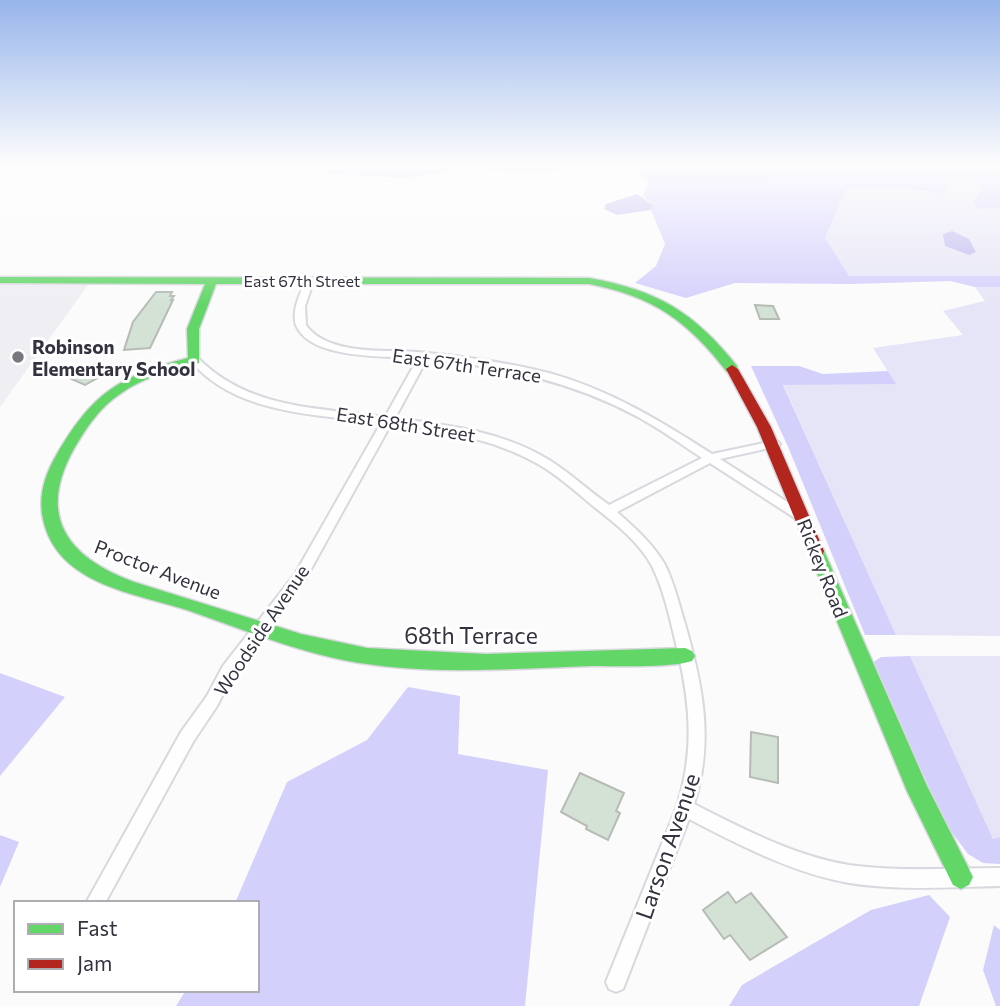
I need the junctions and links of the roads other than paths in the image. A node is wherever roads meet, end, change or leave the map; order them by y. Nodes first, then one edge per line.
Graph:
1 (0, 280) edge
2 (212, 280) junction
3 (310, 280) junction
4 (604, 282) joint
5 (424, 355) junction
6 (195, 360) junction
7 (386, 421) junction
8 (774, 444) junction
9 (710, 458) junction
10 (608, 512) junction
11 (802, 517) junction
12 (260, 627) junction
13 (685, 656) junction
14 (684, 808) junction
15 (961, 877) junction
16 (1000, 877) edge
17 (96, 901) edge
18 (616, 982) dead end

1 - 2 street, East 67th Street
2 - 3 street, East 67th Street
2 - 6 street
3 - 4 street, East 67th Street
3 - 5 street, East 67th Terrace
4 - 8 street, Rickey Road
5 - 7 street, Woodside Avenue
5 - 9 street, East 67th Terrace
6 - 7 street, East 68th Street
6 - 12 street, Proctor Avenue
7 - 10 street, East 68th Street
7 - 12 street, Woodside Avenue
8 - 9 street
8 - 11 street, Rickey Road
9 - 10 street
9 - 11 street, East 67th Terrace
10 - 13 street, Larson Avenue
11 - 15 street, Rickey Road
12 - 13 street, 68th Terrace
12 - 17 street, Woodside Avenue
13 - 14 street, Larson Avenue
14 - 15 street
14 - 18 street, Larson Avenue
15 - 16 street

